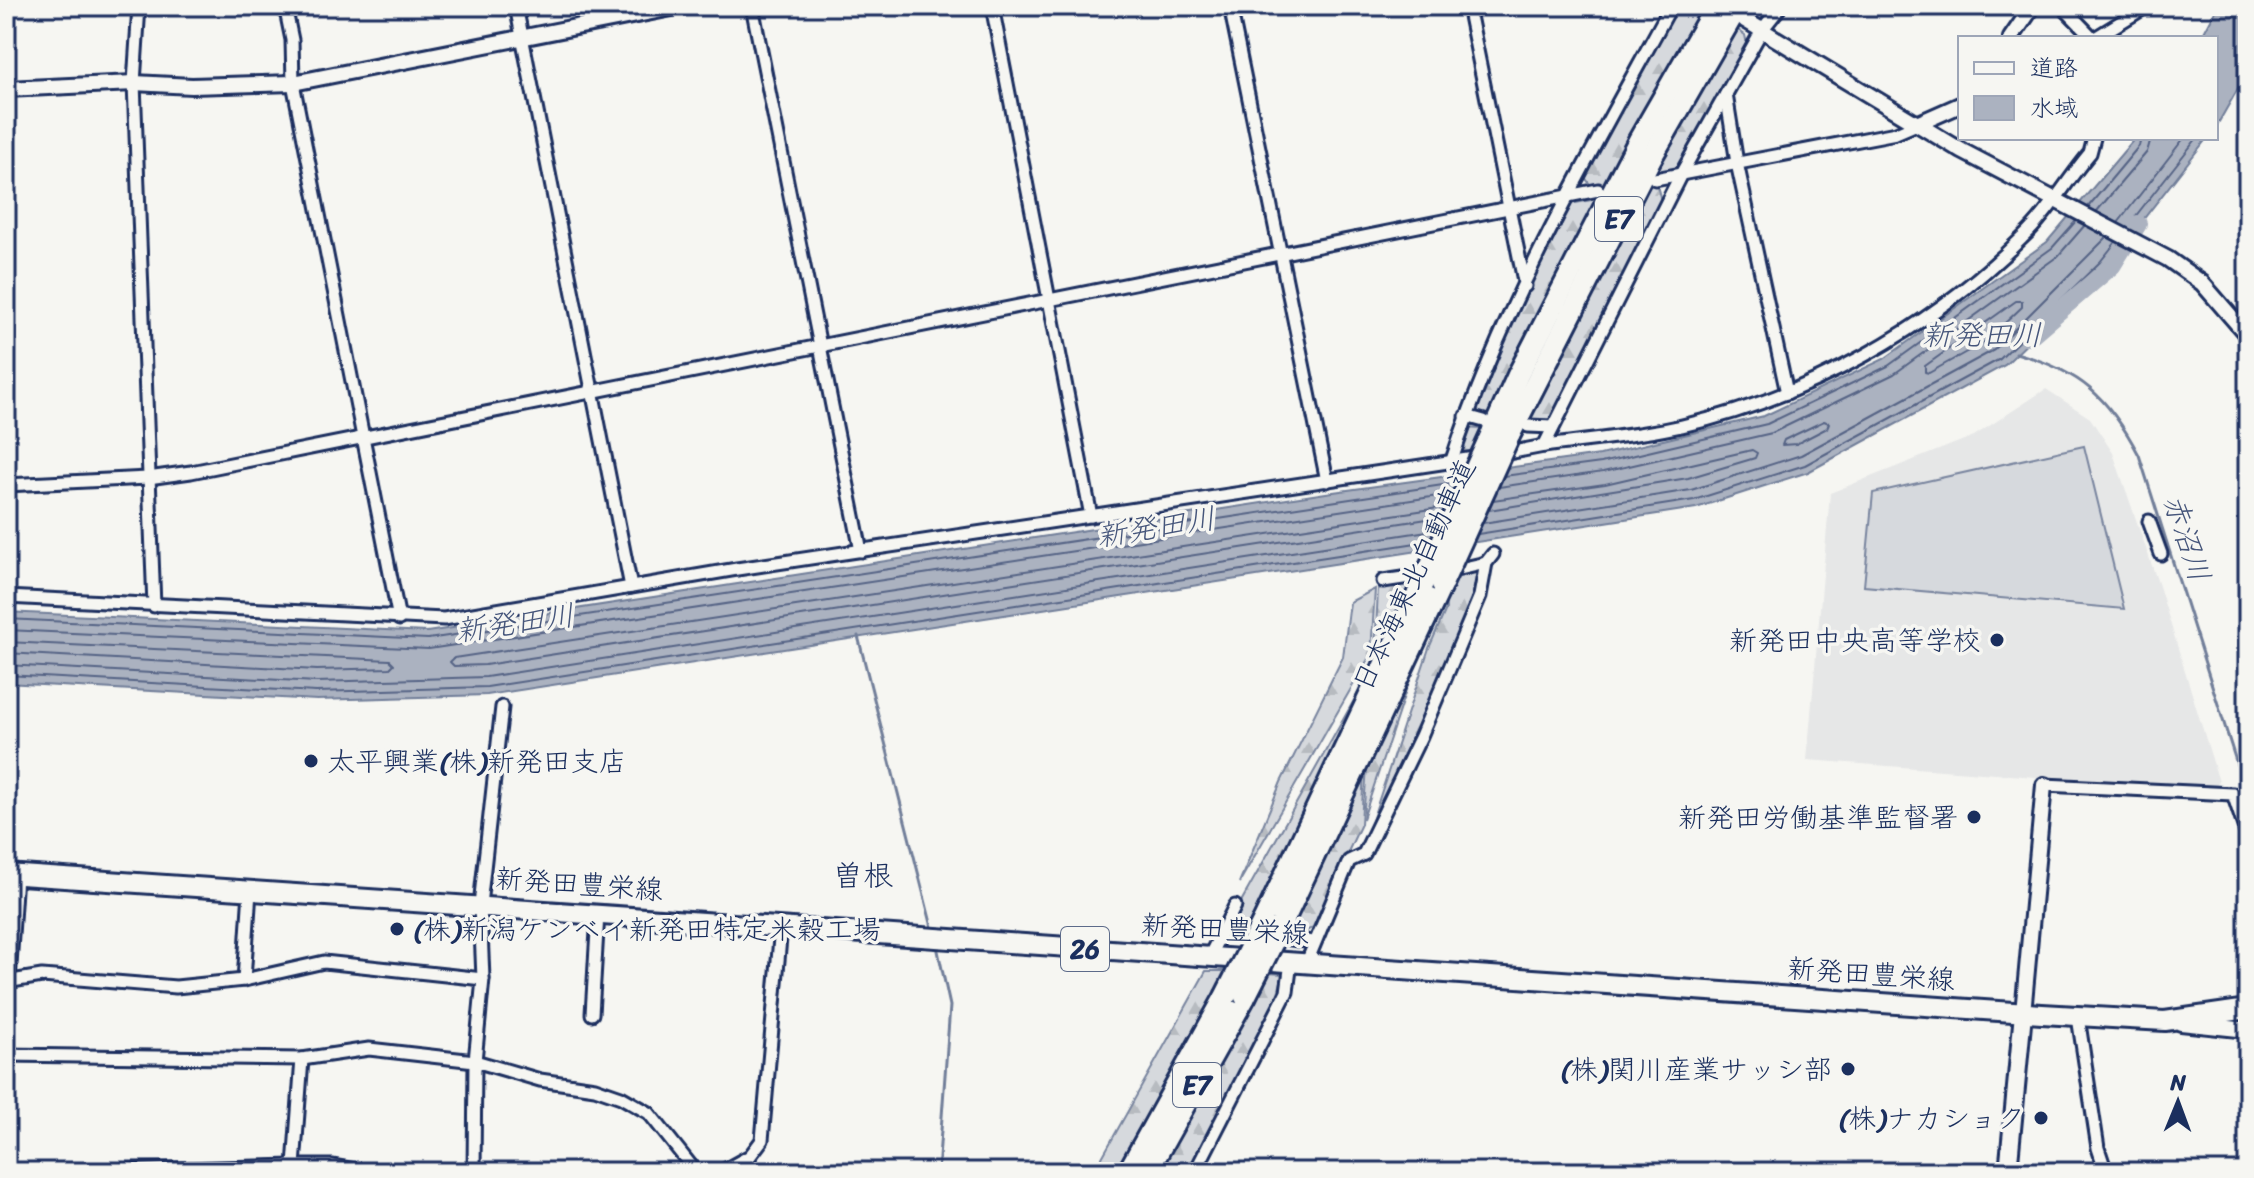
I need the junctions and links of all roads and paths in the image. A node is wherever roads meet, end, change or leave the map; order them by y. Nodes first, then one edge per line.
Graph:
1 (139, 6) edge
2 (285, 6) edge
3 (516, 6) edge
4 (682, 6) edge
5 (752, 6) edge
6 (992, 6) edge
7 (1230, 6) edge
8 (1468, 6) edge
9 (1671, 6) edge
10 (1716, 6) edge
11 (1781, 6) edge
12 (2033, 6) edge
13 (2062, 6) edge
14 (2147, 6) edge
15 (1742, 13) edge
16 (1762, 30) junction
17 (2012, 36) edge
18 (2092, 36) edge
19 (2097, 36) edge
20 (521, 37) junction
21 (134, 83) junction
22 (293, 83) junction
23 (6, 89) edge
24 (1726, 94) junction
25 (1958, 106) edge
26 (1917, 124) junction
27 (2093, 140) edge
28 (1737, 163) junction
29 (1681, 174) junction
30 (1655, 179) dead end
31 (1598, 190) dead end
32 (1567, 198) junction
33 (2057, 202) junction
34 (1511, 210) junction
35 (1281, 253) junction
36 (1525, 286) junction
37 (1050, 301) junction
38 (2248, 336) edge
39 (819, 347) junction
40 (591, 392) junction
41 (1787, 393) junction
42 (1466, 416) junction
43 (1553, 427) junction
44 (1503, 429) junction
45 (362, 438) junction
46 (1544, 446) junction
47 (1452, 460) junction
48 (148, 478) junction
49 (1327, 481) junction
50 (6, 485) edge
51 (1091, 516) junction
52 (2149, 521) dead end
53 (861, 551) junction
54 (2161, 554) dead end
55 (1383, 581) dead end
56 (631, 587) junction
57 (6, 597) edge
58 (154, 606) junction
59 (399, 619) junction
60 (502, 707) dead end
61 (2044, 785) joint
62 (2248, 838) edge
63 (11, 874) edge
64 (250, 891) junction
65 (480, 905) junction
66 (1235, 906) dead end
67 (598, 914) junction
68 (1229, 921) junction
69 (781, 927) junction
70 (1313, 942) junction
71 (1209, 957) junction
72 (1299, 962) junction
73 (483, 979) junction
74 (244, 980) junction
75 (7, 981) edge
76 (1235, 997) junction
77 (2248, 1009) edge
78 (2023, 1013) junction
79 (592, 1014) dead end
80 (2078, 1017) junction
81 (2165, 1021) junction
82 (2248, 1030) edge
83 (6, 1055) edge
84 (302, 1059) junction
85 (475, 1061) junction
86 (294, 1166) junction
87 (73, 1172) edge
88 (367, 1172) edge
89 (474, 1172) edge
90 (696, 1172) edge
91 (721, 1172) edge
92 (1128, 1172) edge
93 (1147, 1172) edge
94 (1195, 1172) edge
95 (2008, 1172) edge
96 (2106, 1172) edge

1 - 21 street
2 - 22 street
3 - 20 street
4 - 20 street
5 - 39 street
6 - 37 street
7 - 35 street
8 - 34 street
9 - 32 street
10 - 44 highway, 日本海東北自動車道 / E7
11 - 16 street
12 - 17 street
13 - 18 street
14 - 19 street
15 - 16 street
15 - 44 highway, 日本海東北自動車道 / E7
16 - 24 street
16 - 26 street
20 - 22 street
20 - 40 street
21 - 22 street
21 - 23 street
21 - 48 street
22 - 45 street
24 - 28 street
24 - 29 street
25 - 26 street
26 - 28 street
26 - 33 street
27 - 33 street
28 - 29 street
28 - 41 street
29 - 30 street
29 - 43 street
31 - 32 street
32 - 34 street
32 - 36 street
33 - 38 street
33 - 41 street
34 - 35 street
34 - 36 street
35 - 37 street
35 - 49 street
36 - 42 street
37 - 39 street
37 - 51 street
39 - 40 street
39 - 53 street
40 - 45 street
40 - 56 street
41 - 46 street
42 - 44 street
42 - 47 street
43 - 44 street
43 - 46 street
44 - 76 highway, 日本海東北自動車道 / E7, bridge
45 - 48 street
45 - 59 street
46 - 47 street
47 - 49 street
48 - 50 street
48 - 58 street
49 - 51 street
51 - 53 street
52 - 54 street
53 - 56 street
55 - 70 street
56 - 59 street
57 - 58 street
58 - 59 street
60 - 65 street
61 - 62 street
61 - 78 street
63 - 64 main road, 新発田豊栄線 / 26
63 - 75 street
64 - 65 main road, 新発田豊栄線 / 26
64 - 74 street
65 - 67 main road, 新発田豊栄線 / 26
65 - 73 street
66 - 68 street
67 - 69 main road, 新発田豊栄線 / 26
67 - 79 street
68 - 70 street
68 - 71 street
69 - 71 main road, 新発田豊栄線 / 26
69 - 91 street
70 - 72 street
71 - 72 main road, 新発田豊栄線 / 26
72 - 78 main road, 新発田豊栄線 / 26
72 - 94 street
73 - 74 street
73 - 85 street
74 - 75 street
76 - 92 highway, 日本海東北自動車道 / E7
76 - 93 highway, 日本海東北自動車道 / E7
77 - 81 main road, 新発田豊栄線 / 26
78 - 80 main road, 新発田豊栄線 / 26
78 - 95 main road
80 - 81 main road, 新発田豊栄線 / 26
80 - 96 street
81 - 82 street
83 - 84 street
84 - 85 street
84 - 86 street
85 - 89 street
85 - 90 street
86 - 87 street
86 - 88 street

